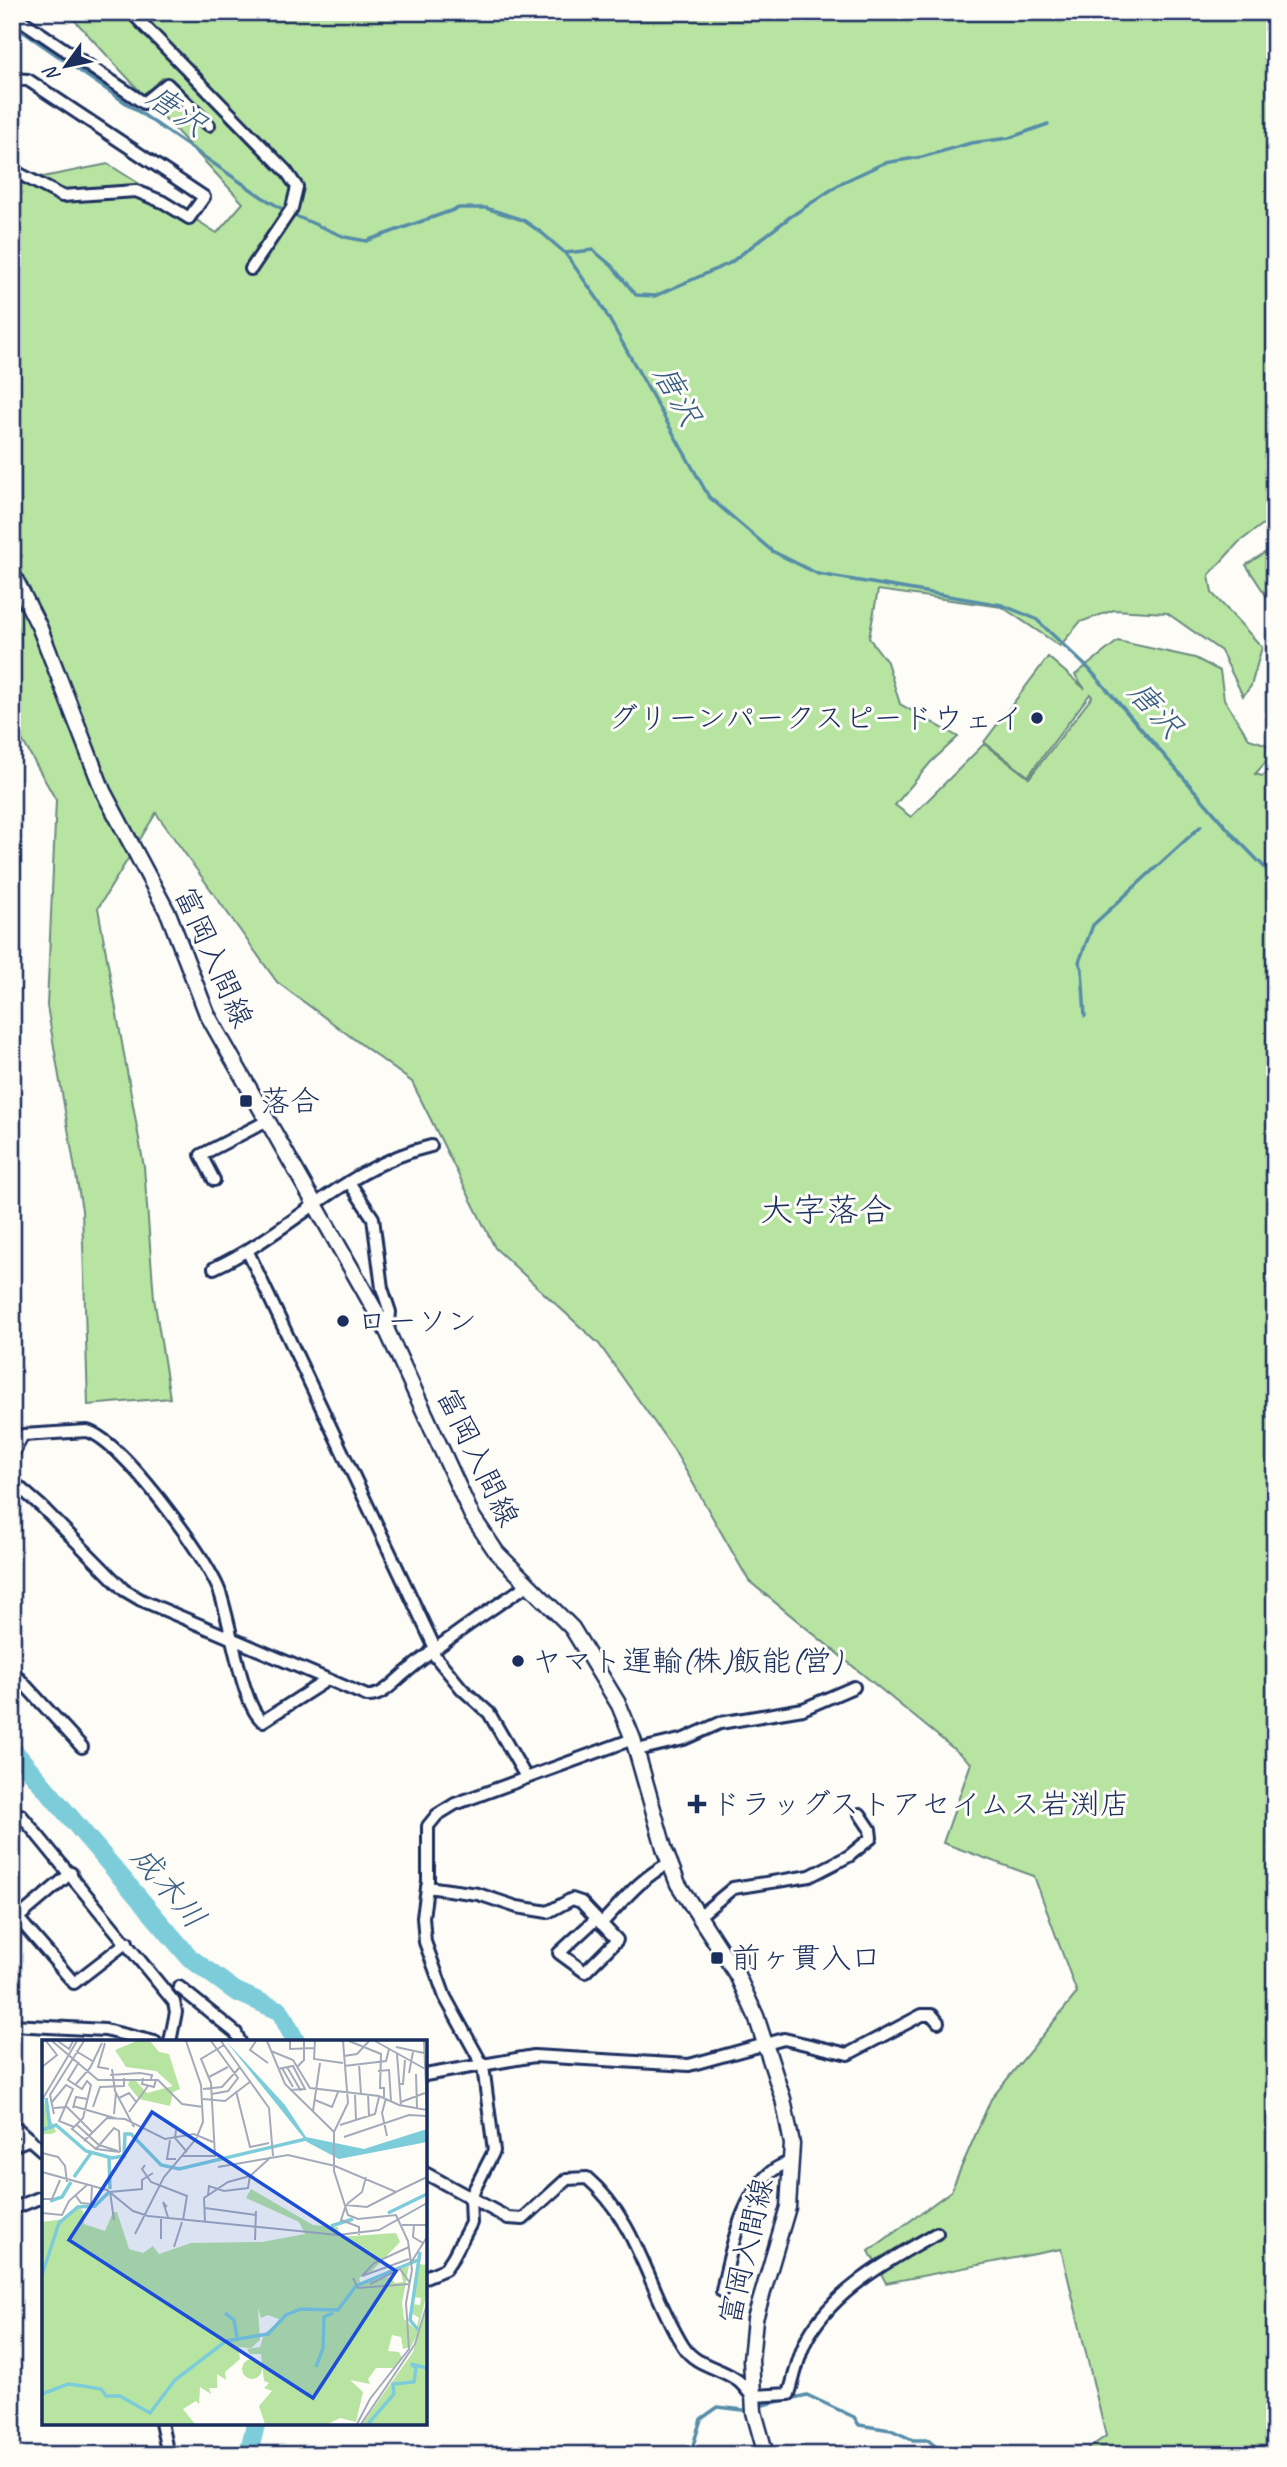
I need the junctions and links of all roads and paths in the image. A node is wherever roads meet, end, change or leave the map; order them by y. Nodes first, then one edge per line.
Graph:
1 (32, 12) edge
2 (131, 12) edge
3 (12, 14) edge
4 (29, 24) junction
5 (12, 79) edge
6 (209, 125) dead end
7 (12, 170) edge
8 (251, 269) dead end
9 (12, 573) edge
10 (267, 1121) junction
11 (431, 1146) dead end
12 (214, 1180) dead end
13 (349, 1182) junction
14 (313, 1203) junction
15 (248, 1252) junction
16 (214, 1268) dead end
17 (388, 1333) junction
18 (12, 1455) edge
19 (12, 1481) edge
20 (529, 1584) junction
21 (234, 1641) junction
22 (433, 1650) junction
23 (12, 1671) edge
24 (327, 1680) junction
25 (855, 1687) dead end
26 (635, 1744) junction
27 (82, 1747) dead end
28 (526, 1777) junction
29 (860, 1814) dead end
30 (14, 1817) edge
31 (670, 1864) junction
32 (71, 1873) junction
33 (427, 1887) junction
34 (698, 1917) junction
35 (15, 1921) edge
36 (598, 1922) junction
37 (127, 1942) junction
38 (179, 1987) dead end
39 (938, 2022) dead end
40 (12, 2025) edge
41 (111, 2037) edge
42 (137, 2040) edge
43 (170, 2040) edge
44 (239, 2040) edge
45 (765, 2042) junction
46 (483, 2066) junction
47 (427, 2074) edge
48 (12, 2123) edge
49 (30, 2139) junction
50 (12, 2146) edge
51 (42, 2150) edge
52 (792, 2162) junction
53 (427, 2174) edge
54 (42, 2197) edge
55 (470, 2199) junction
56 (12, 2209) edge
57 (937, 2233) dead end
58 (427, 2276) edge
59 (722, 2291) dead end
60 (752, 2396) junction
61 (162, 2425) edge
62 (167, 2455) edge
63 (766, 2455) edge

1 - 4 street
2 - 8 street
3 - 4 street
4 - 6 street
5 - 7 street
9 - 10 main road, 富岡入間線
10 - 12 street
10 - 14 main road, 富岡入間線
11 - 13 street
13 - 14 street
13 - 17 street
14 - 15 street
14 - 17 main road, 富岡入間線
15 - 16 street
15 - 22 street
17 - 20 main road, 富岡入間線
18 - 21 street
19 - 21 street
20 - 22 street
20 - 26 main road, 富岡入間線
21 - 24 street
21 - 24 street
22 - 24 street
22 - 28 street
23 - 27 street
25 - 26 street
26 - 28 street
26 - 31 main road, 富岡入間線
28 - 33 street
29 - 34 street
30 - 32 street
31 - 34 main road, 富岡入間線
31 - 36 street
32 - 35 street
32 - 37 street
33 - 36 street
33 - 46 street
34 - 45 main road, 富岡入間線
35 - 37 street
36 - 36 street
37 - 43 street
38 - 44 street
39 - 45 street
40 - 41 street
41 - 42 street
45 - 46 street
45 - 52 main road, 富岡入間線
46 - 47 street
46 - 55 street
48 - 49 street
49 - 50 street
49 - 51 street
52 - 59 street
52 - 60 main road, 富岡入間線
53 - 55 street
54 - 56 street
55 - 58 street
55 - 60 street
57 - 60 street
60 - 63 main road, 富岡入間線
61 - 62 street

